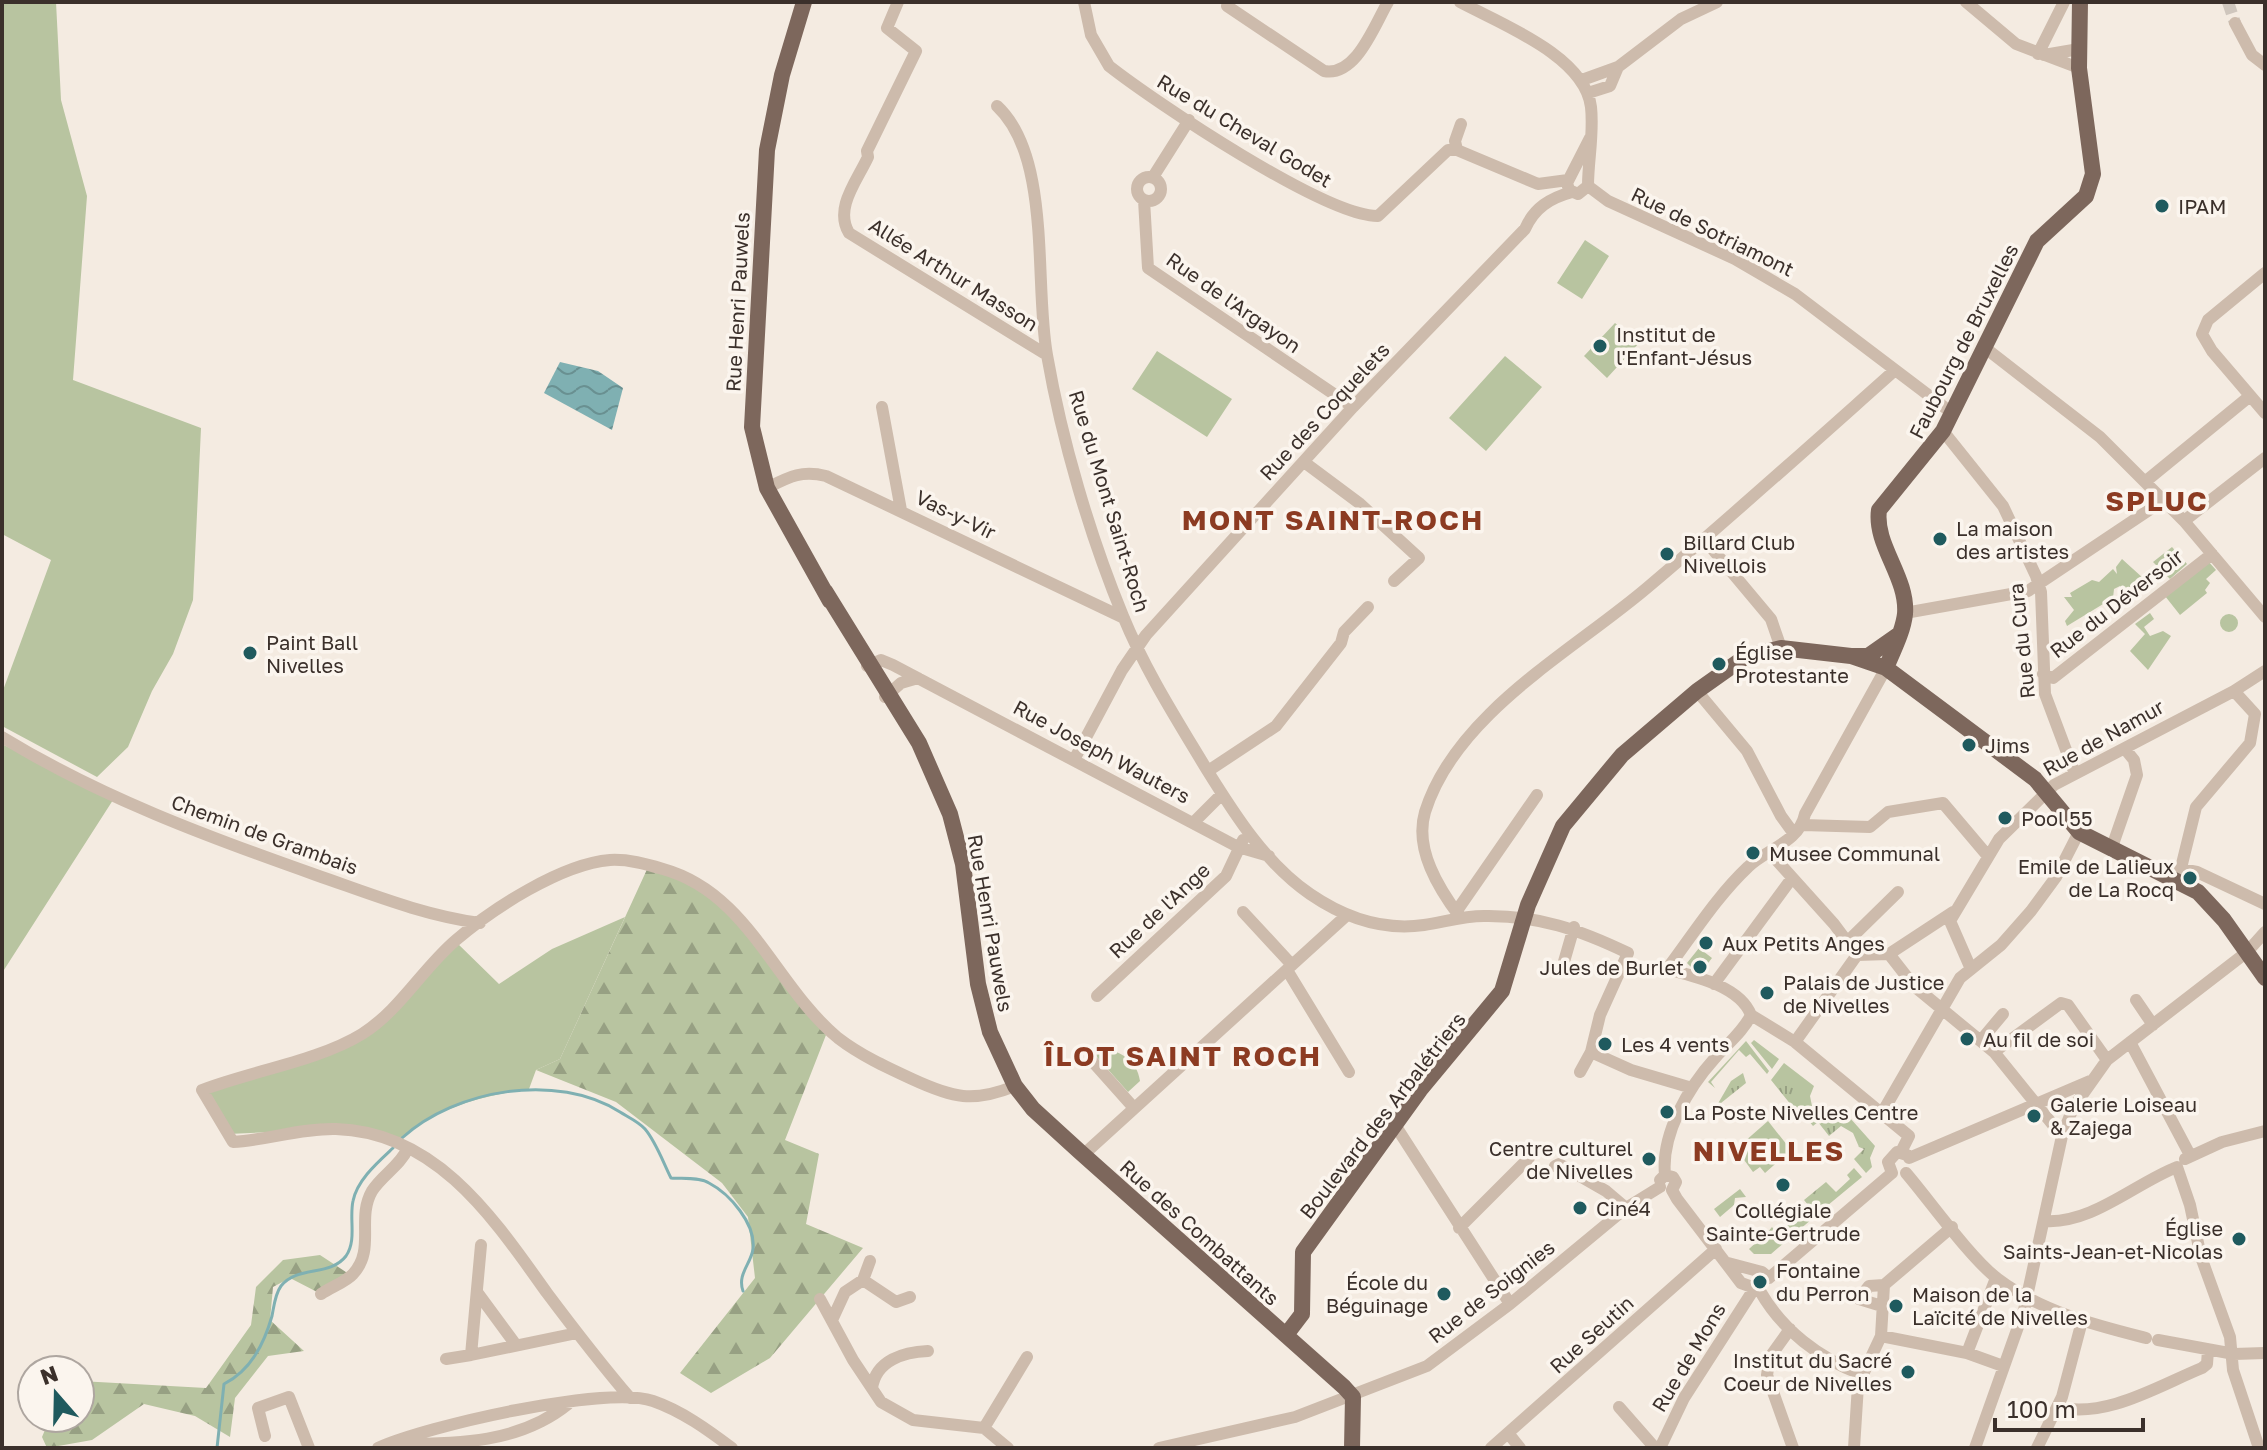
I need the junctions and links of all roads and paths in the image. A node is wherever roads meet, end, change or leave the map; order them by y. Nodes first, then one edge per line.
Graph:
1 (804, 2) edge
2 (898, 2) edge
3 (1084, 2) edge
4 (1388, 2) edge
5 (1460, 2) edge
6 (1717, 2) edge
7 (1966, 2) edge
8 (2064, 2) edge
9 (2080, 2) edge
10 (1227, 6) dead end
11 (2235, 23) tunnel mouth
12 (2079, 49) junction
13 (2041, 54) junction
14 (2265, 65) edge
15 (1618, 67) junction
16 (2079, 68) junction
17 (1582, 80) junction
18 (1588, 93) junction
19 (997, 106) dead end
20 (1189, 120) junction
21 (1461, 124) dead end
22 (1590, 138) junction
23 (1457, 150) junction
24 (1570, 182) junction
25 (1588, 183) junction
26 (1538, 184) junction
27 (1554, 197) junction
28 (2265, 273) edge
29 (1984, 347) junction
30 (1047, 355) junction
31 (1894, 371) junction
32 (2250, 396) junction
33 (882, 407) dead end
34 (1353, 407) junction
35 (1952, 413) junction
36 (2265, 413) edge
37 (1943, 431) junction
38 (2265, 458) edge
39 (1304, 462) junction
40 (2146, 481) junction
41 (767, 488) junction
42 (2164, 500) junction
43 (901, 510) junction
44 (2184, 521) junction
45 (1704, 539) junction
46 (2212, 554) junction
47 (1394, 581) dead end
48 (2038, 585) junction
49 (1368, 607) dead end
50 (1905, 613) junction
51 (2265, 617) edge
52 (1124, 618) junction
53 (1899, 634) junction
54 (1137, 645) junction
55 (1781, 648) junction
56 (1851, 656) junction
57 (869, 664) junction
58 (1886, 668) junction
59 (2265, 671) edge
60 (2043, 674) junction
61 (918, 678) junction
62 (1697, 691) junction
63 (2234, 691) junction
64 (887, 695) junction
65 (2, 737) edge
66 (2125, 749) junction
67 (1075, 758) junction
68 (1208, 771) junction
69 (2075, 774) junction
70 (2046, 791) junction
71 (1222, 794) junction
72 (1537, 795) dead end
73 (1237, 818) junction
74 (1194, 822) junction
75 (1798, 830) junction
76 (2079, 832) junction
77 (1249, 833) junction
78 (1217, 835) junction
79 (1238, 847) junction
80 (2111, 850) junction
81 (1771, 854) junction
82 (1987, 855) junction
83 (1272, 859) junction
84 (2181, 868) junction
85 (2161, 873) junction
86 (1792, 878) junction
87 (1898, 892) dead end
88 (2265, 904) edge
89 (1243, 912) dead end
90 (1953, 912) junction
91 (1458, 914) junction
92 (1347, 915) junction
93 (1524, 920) junction
94 (480, 923) junction
95 (1574, 927) junction
96 (2265, 932) edge
97 (1847, 942) junction
98 (2247, 952) junction
99 (1889, 954) junction
100 (1857, 955) junction
101 (1289, 968) junction
102 (1971, 969) junction
103 (1561, 972) dead end
104 (2265, 978) edge
105 (1714, 984) junction
106 (1097, 996) dead end
107 (2136, 1000) dead end
108 (1940, 1010) junction
109 (2003, 1014) dead end
110 (1751, 1015) junction
111 (2153, 1025) junction
112 (1982, 1039) junction
113 (1795, 1042) junction
114 (2130, 1042) junction
115 (1591, 1052) junction
116 (1994, 1052) junction
117 (2107, 1060) junction
118 (1093, 1062) dead end
119 (1349, 1072) dead end
120 (1580, 1072) dead end
121 (2090, 1081) junction
122 (1692, 1088) junction
123 (1019, 1091) junction
124 (2036, 1104) junction
125 (1134, 1108) junction
126 (1882, 1113) junction
127 (1395, 1125) junction
128 (2265, 1131) edge
129 (2062, 1136) junction
130 (408, 1148) junction
131 (1083, 1155) junction
132 (1905, 1155) junction
133 (2190, 1155) junction
134 (1529, 1158) dead end
135 (1555, 1166) dead end
136 (2177, 1167) junction
137 (1899, 1173) junction
138 (1666, 1184) junction
139 (1626, 1208) junction
140 (2045, 1221) junction
141 (1952, 1227) junction
142 (1459, 1228) junction
143 (481, 1245) dead end
144 (1716, 1249) junction
145 (870, 1261) dead end
146 (1728, 1263) junction
147 (1756, 1273) junction
148 (1769, 1278) junction
149 (1996, 1278) junction
150 (863, 1280) junction
151 (1884, 1285) junction
152 (1755, 1289) junction
153 (477, 1292) junction
154 (321, 1294) dead end
155 (910, 1297) dead end
156 (2026, 1297) junction
157 (820, 1299) dead end
158 (1510, 1304) junction
159 (1885, 1307) junction
160 (833, 1318) junction
161 (2082, 1321) junction
162 (1790, 1329) junction
163 (577, 1333) junction
164 (1286, 1335) junction
165 (1881, 1336) junction
166 (516, 1345) junction
167 (2208, 1350) junction
168 (928, 1351) dead end
169 (1967, 1353) junction
170 (2265, 1353) edge
171 (2234, 1354) junction
172 (471, 1355) junction
173 (1027, 1357) dead end
174 (446, 1359) dead end
175 (2003, 1366) junction
176 (1861, 1374) junction
177 (872, 1388) junction
178 (1353, 1397) junction
179 (630, 1398) junction
180 (572, 1401) junction
181 (1619, 1407) dead end
182 (2057, 1407) junction
183 (984, 1428) junction
184 (1508, 1433) junction
185 (265, 1436) dead end
186 (484, 1444) edge
187 (383, 1446) edge
188 (309, 1448) edge
189 (732, 1448) edge
190 (1008, 1448) edge
191 (1159, 1448) edge
192 (1352, 1448) edge
193 (1491, 1448) edge
194 (1520, 1448) edge
195 (1658, 1448) edge
196 (1793, 1448) edge
197 (1854, 1448) edge
198 (1975, 1448) edge
199 (2037, 1448) edge
200 (2259, 1448) edge

1 - 41 main road, Rue Henri Pauwels
2 - 30 street, Allée Arthur Masson
3 - 20 street, Rue du Cheval Godet
4 - 10 street
5 - 17 street
6 - 15 street
7 - 13 street
8 - 13 street
9 - 12 main road
11 - 14 street
12 - 13 street
12 - 16 main road
13 - 16 street
15 - 17 street
15 - 18 street
16 - 29 main road, Faubourg de Bruxelles
17 - 18 street
18 - 22 street
19 - 30 street, Rue du Mont Saint-Roch
20 - 23 street, Rue du Cheval Godet
20 - 34 street, Rue de l'Argayon
21 - 23 street
22 - 24 street
22 - 25 street
23 - 26 street
24 - 25 street, Rue de Sotriamont
24 - 25 street
24 - 26 street
24 - 27 street
25 - 31 street, Rue de Sotriamont
26 - 27 street
27 - 34 street, Rue des Coquelets
28 - 32 street
29 - 35 main road, Faubourg de Bruxelles
29 - 40 street
30 - 52 street, Rue du Mont Saint-Roch
31 - 35 street, Rue de Sotriamont
31 - 45 street
32 - 36 street
32 - 40 street
33 - 43 street
34 - 39 street, Rue des Coquelets
35 - 37 main road, Faubourg de Bruxelles
37 - 48 street, Rue du Cura
37 - 50 main road, Faubourg de Bruxelles
38 - 44 street
39 - 47 street
39 - 54 street, Rue des Coquelets
40 - 42 street
41 - 43 street, Vas-y-Vir
41 - 57 main road, Rue Henri Pauwels
42 - 44 street
42 - 48 street
43 - 52 street, Vas-y-Vir
44 - 46 street
45 - 55 street
45 - 91 street
46 - 51 street
46 - 60 street, Rue du Déversoir
48 - 50 street
48 - 60 street, Rue du Cura
49 - 68 street
50 - 53 main road, Faubourg de Bruxelles
52 - 54 street, Rue du Mont Saint-Roch
53 - 56 main road
53 - 58 main road, Faubourg de Bruxelles
54 - 67 street, Rue des Coquelets
54 - 68 street, Rue du Mont Saint-Roch
55 - 56 main road
55 - 62 main road, Boulevard des Arbalétriers
56 - 58 main road
57 - 61 street, Rue Joseph Wauters
57 - 64 main road, Rue Henri Pauwels
58 - 70 main road
58 - 75 street
59 - 63 street, Rue de Namur
60 - 69 street, Rue du Cura
61 - 64 street
61 - 67 street, Rue Joseph Wauters
62 - 75 street
62 - 93 main road, Boulevard des Arbalétriers
63 - 66 street, Rue de Namur
63 - 84 street
64 - 123 main road, Rue Henri Pauwels
65 - 94 street, Chemin de Grambais
66 - 69 street, Rue de Namur
66 - 80 street
67 - 74 street, Rue Joseph Wauters
68 - 71 street, Rue du Mont Saint-Roch
69 - 70 street, Rue de Namur
70 - 76 main road
70 - 82 street, Rue de Namur
71 - 73 street, Rue du Mont Saint-Roch
71 - 74 street
72 - 91 street
73 - 77 street, Rue du Mont Saint-Roch
73 - 78 street
74 - 78 street, Rue Joseph Wauters
75 - 81 street
75 - 82 street
76 - 80 main road
76 - 102 street
77 - 79 street, Rue de l'Ange
77 - 83 street, Rue du Mont Saint-Roch
78 - 79 street, Rue Joseph Wauters
79 - 83 street, Rue Joseph Wauters
79 - 106 street, Rue de l'Ange
80 - 85 main road
81 - 86 street
81 - 105 street
82 - 90 street, Rue de Namur
83 - 92 street, Rue du Mont Saint-Roch
84 - 85 street
84 - 88 street
85 - 98 main road
86 - 97 street
86 - 105 street
87 - 97 street
89 - 101 street
90 - 99 street
90 - 102 street
91 - 92 street, Rue du Mont Saint-Roch
91 - 93 street, Rue du Mont Saint-Roch
92 - 101 street
93 - 95 street, Rue du Mont Saint-Roch
93 - 127 main road, Boulevard des Arbalétriers
94 - 123 street
94 - 130 street
95 - 103 street
95 - 115 street, Rue du Mont Saint-Roch
96 - 98 street
97 - 100 street
98 - 104 main road
98 - 111 street
99 - 100 street
99 - 108 street
100 - 113 street
101 - 119 street
101 - 125 street
102 - 108 street
105 - 110 street
107 - 111 street
108 - 112 street
108 - 126 street
109 - 112 street
110 - 113 street
110 - 122 street
111 - 114 street
112 - 116 street
113 - 126 street
114 - 117 street
114 - 133 street
115 - 120 street
115 - 122 street
116 - 117 street
116 - 124 street
117 - 121 street
118 - 125 street
121 - 124 street
121 - 129 street
122 - 138 street
123 - 131 main road, Rue des Combattants
124 - 129 street
124 - 132 street
125 - 131 street
126 - 132 street
127 - 142 street
127 - 164 main road, Boulevard des Arbalétriers
128 - 133 street
129 - 140 street
130 - 154 street
130 - 163 street
131 - 164 main road, Rue des Combattants
132 - 137 street
132 - 137 street
133 - 136 street
134 - 142 street
135 - 139 street
136 - 140 street
136 - 171 street
137 - 141 street
137 - 148 street
138 - 139 street, Rue de Soignies
138 - 144 street
139 - 158 street, Rue de Soignies
140 - 156 street
141 - 149 street
141 - 151 street
142 - 158 street
143 - 153 street
144 - 146 street
144 - 184 street, Rue Seutin
145 - 150 street
146 - 147 street
146 - 152 street
147 - 148 street
147 - 152 street
148 - 152 street
149 - 156 street
149 - 169 street
150 - 155 street
150 - 160 street
151 - 159 street
151 - 159 street
152 - 162 street
152 - 195 street, Rue de Mons
153 - 166 street
153 - 172 street
156 - 161 street
156 - 175 street
157 - 160 street
158 - 178 street, Rue de Soignies
159 - 165 street
160 - 177 street
161 - 167 street
161 - 182 street
162 - 176 street
162 - 196 street
163 - 166 street
163 - 179 street
164 - 178 main road, Rue des Combattants
165 - 169 street
165 - 176 street
166 - 172 street
167 - 171 street
167 - 182 street
168 - 177 street
169 - 175 street
170 - 171 street
171 - 200 street
172 - 174 street
173 - 183 street
175 - 198 street
176 - 197 street
177 - 183 street
178 - 191 street, Rue de Soignies
178 - 192 main road
179 - 180 street
179 - 189 street
180 - 186 street
180 - 187 street
181 - 195 street
182 - 199 street
183 - 190 street
184 - 193 street, Rue Seutin
184 - 194 street
185 - 188 street
186 - 187 street

